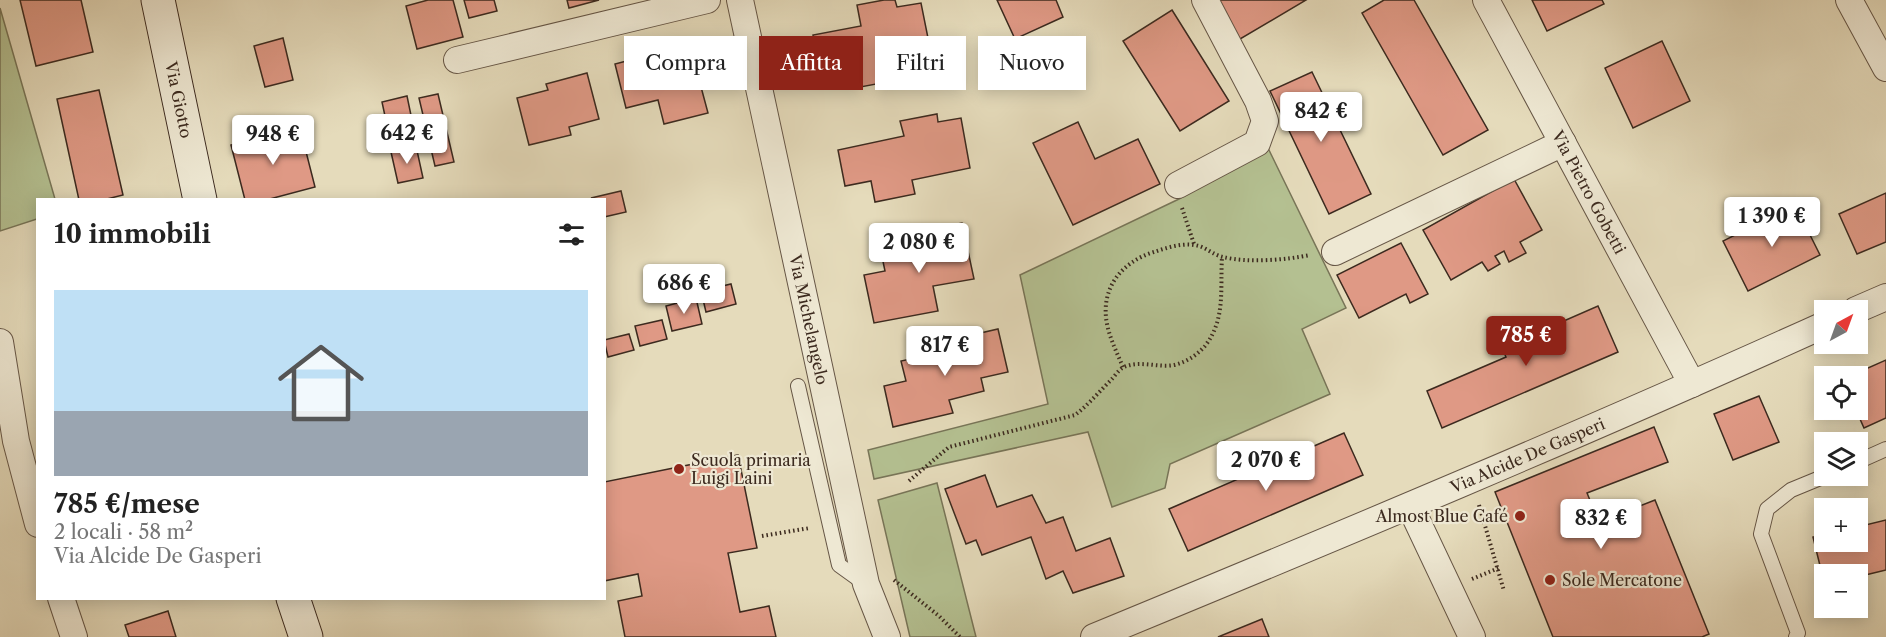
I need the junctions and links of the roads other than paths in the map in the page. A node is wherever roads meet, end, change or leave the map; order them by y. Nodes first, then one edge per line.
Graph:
1 (158, 0) edge
2 (707, 0) edge
3 (740, 0) edge
4 (1204, 0) edge
5 (1486, 0) edge
6 (1849, 0) edge
7 (457, 60) dead end
8 (1886, 68) edge
9 (1563, 143) junction
10 (1178, 185) road end
11 (200, 198) edge
12 (1335, 252) road end
13 (1886, 297) edge
14 (1868, 305) edge
15 (1814, 329) edge
16 (0, 342) edge
17 (1692, 384) junction
18 (798, 386) dead end
19 (1886, 449) edge
20 (1868, 457) edge
21 (1814, 481) edge
22 (1410, 506) junction
23 (36, 516) edge
24 (876, 579) junction
25 (62, 600) edge
26 (294, 600) edge
27 (74, 637) edge
28 (306, 637) edge
29 (887, 637) edge
30 (1094, 637) edge
31 (1472, 637) edge
32 (1796, 637) edge

1 - 11 street, Via Giotto
2 - 7 street
3 - 24 street, Via Michelangelo
4 - 10 street
5 - 9 street, Via Pietro Gobetti
6 - 8 street
9 - 12 street
9 - 17 street, Via Pietro Gobetti
13 - 14 street
15 - 17 street, Via Alcide De Gasperi
16 - 23 street
17 - 22 street, Via Alcide De Gasperi
18 - 24 lane
19 - 20 lane
21 - 32 lane
22 - 30 street, Via Alcide De Gasperi
22 - 31 street
24 - 29 street, Via Michelangelo
25 - 27 street
26 - 28 street

